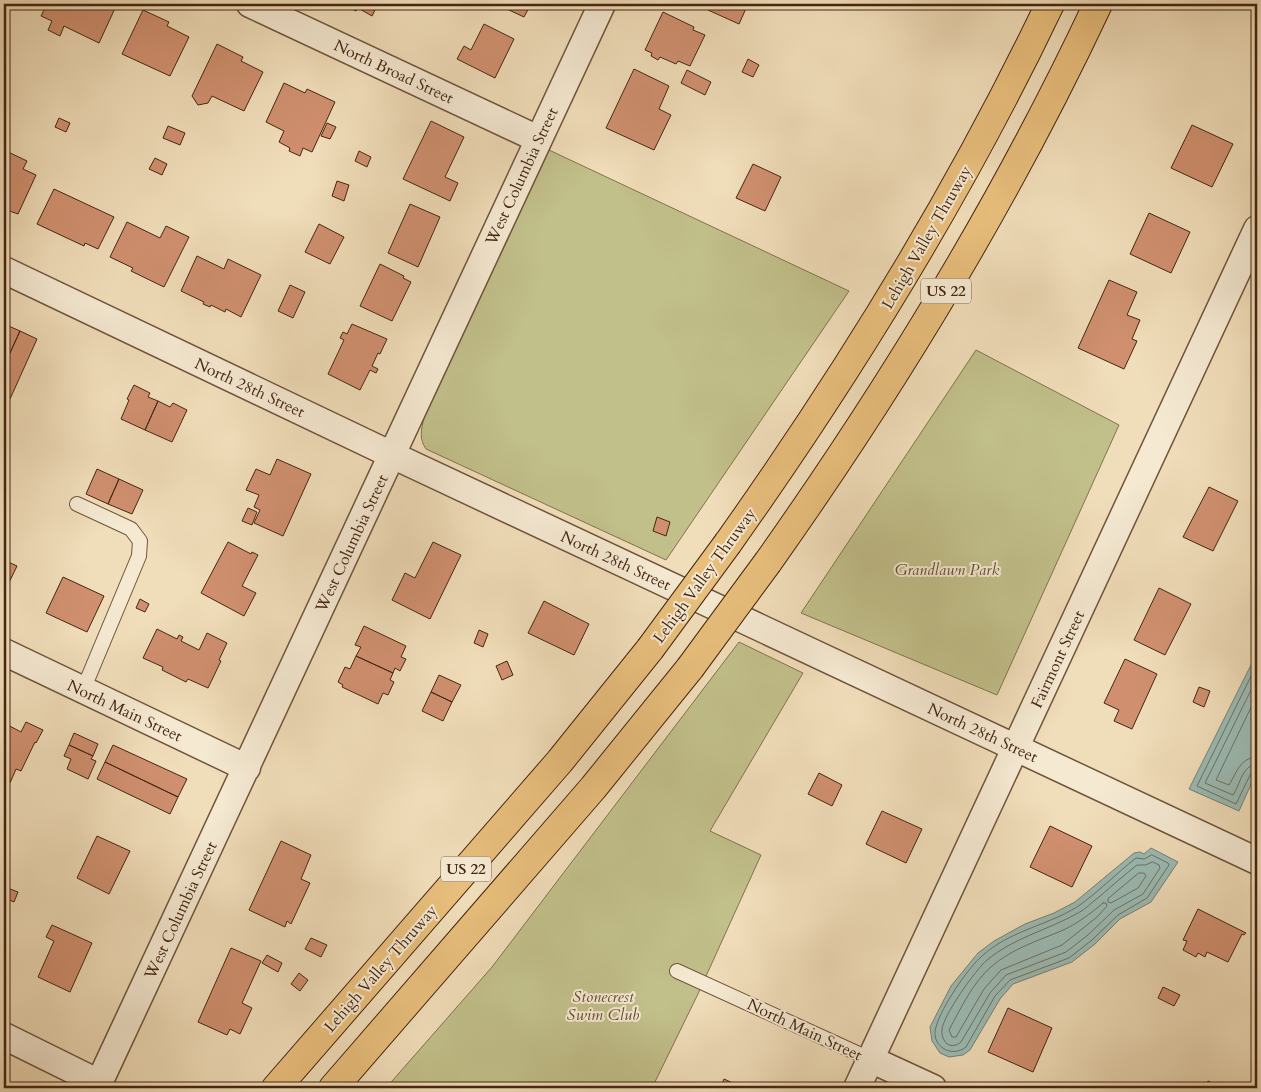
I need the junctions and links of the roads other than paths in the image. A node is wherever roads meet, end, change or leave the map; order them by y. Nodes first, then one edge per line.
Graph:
1 (250, 4) edge
2 (602, 4) edge
3 (1050, 4) edge
4 (1098, 4) edge
5 (538, 139) junction
6 (1257, 229) edge
7 (4, 270) edge
8 (392, 454) junction
9 (77, 504) dead end
10 (4, 652) edge
11 (82, 690) junction
12 (1016, 748) junction
13 (246, 768) junction
14 (1257, 861) edge
15 (677, 971) dead end
16 (4, 1036) edge
17 (870, 1059) junction
18 (276, 1088) edge
19 (333, 1088) edge
20 (856, 1088) edge
21 (933, 1088) edge

1 - 5 street, North Broad Street
2 - 5 street, West Columbia Street
3 - 18 highway, Lehigh Valley Thruway / US 22, bridge
4 - 19 highway, US 22, bridge
5 - 8 street, West Columbia Street
6 - 12 street, Fairmont Street
7 - 8 street, North 28th Street
8 - 12 street, North 28th Street
8 - 13 street, West Columbia Street
9 - 11 lane
10 - 11 street, North Main Street
11 - 13 street, North Main Street
12 - 14 street, North 28th Street
12 - 17 street, Fairmont Street
13 - 16 street, West Columbia Street
15 - 17 lane, North Main Street
17 - 20 street, Fairmont Street
17 - 21 street, North Main Street

